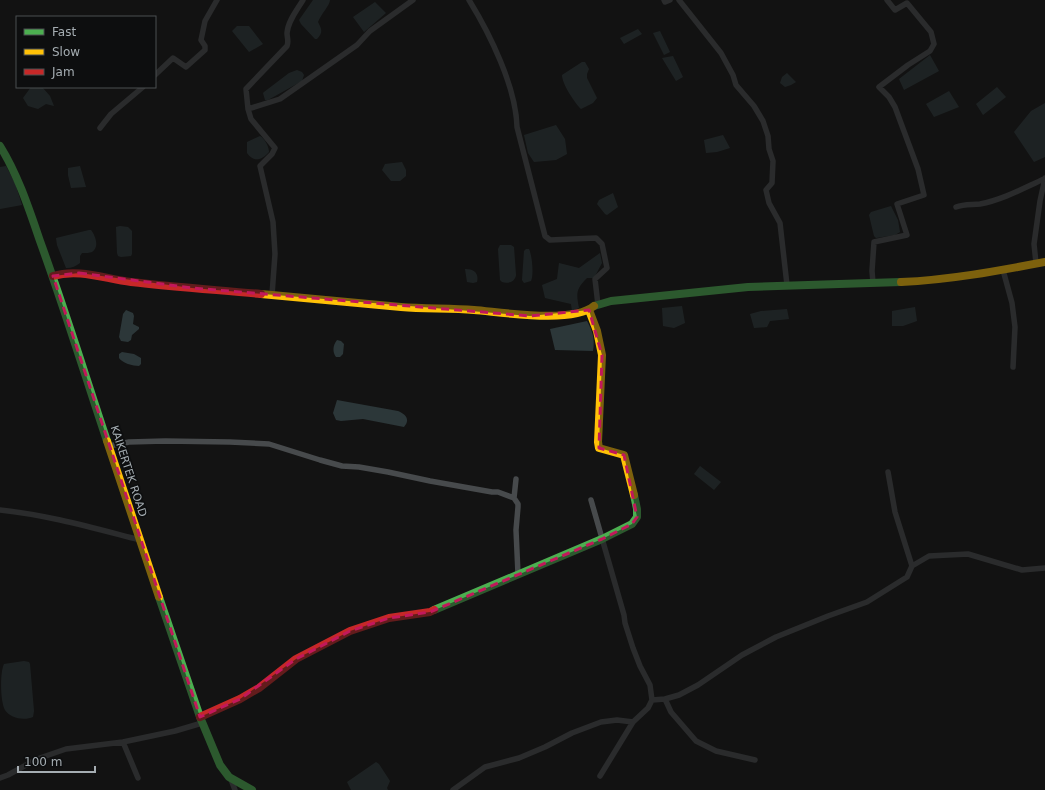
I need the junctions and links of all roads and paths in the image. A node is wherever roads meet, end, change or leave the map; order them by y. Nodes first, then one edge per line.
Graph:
1 (217, 0) edge
2 (303, 0) edge
3 (413, 0) edge
4 (469, 0) edge
5 (664, 0) edge
6 (670, 0) edge
7 (679, 0) edge
8 (887, 0) edge
9 (156, 75) edge
10 (142, 88) edge
11 (248, 109) junction
12 (100, 128) dead end
13 (0, 146) edge
14 (1044, 178) edge
15 (956, 206) dead end
16 (1045, 262) edge
17 (1036, 263) junction
18 (1003, 270) junction
19 (53, 276) junction
20 (873, 283) junction
21 (787, 285) junction
22 (272, 295) junction
23 (598, 305) junction
24 (589, 310) junction
25 (1013, 366) dead end
26 (109, 446) junction
27 (888, 472) dead end
28 (516, 479) dead end
29 (514, 498) junction
30 (591, 500) dead end
31 (0, 510) edge
32 (602, 539) junction
33 (140, 540) junction
34 (912, 566) junction
35 (1045, 568) edge
36 (518, 574) junction
37 (665, 699) junction
38 (652, 700) junction
39 (201, 720) junction
40 (633, 722) junction
41 (123, 742) junction
42 (755, 760) dead end
43 (600, 776) dead end
44 (229, 777) junction
45 (0, 778) edge
46 (138, 778) dead end
47 (236, 790) edge
48 (252, 790) edge
49 (453, 790) edge

1 - 9 street
2 - 11 street
3 - 11 street
4 - 23 street
5 - 6 street
7 - 21 street
8 - 20 street
10 - 12 street
11 - 22 street
13 - 19 main road, KAIKERTEK ROAD
14 - 15 street
14 - 17 street
16 - 17 main road
17 - 18 main road
18 - 20 main road
18 - 25 street
19 - 22 main road
19 - 26 main road, KAIKERTEK ROAD
20 - 21 main road
21 - 23 main road
22 - 24 main road
23 - 24 main road
24 - 32 main road
26 - 29 street
26 - 33 main road, KAIKERTEK ROAD
27 - 34 street
28 - 29 street
29 - 36 street
30 - 32 street
31 - 33 street
32 - 36 main road
32 - 38 street
33 - 39 main road, KAIKERTEK ROAD
34 - 35 street
34 - 37 street
36 - 39 main road
37 - 38 street
37 - 42 street
38 - 40 street
39 - 41 street
39 - 44 main road, KAIKERTEK ROAD
40 - 43 street
40 - 49 street
41 - 45 street
41 - 46 street
44 - 47 street
44 - 48 main road, KAIKERTEK ROAD

